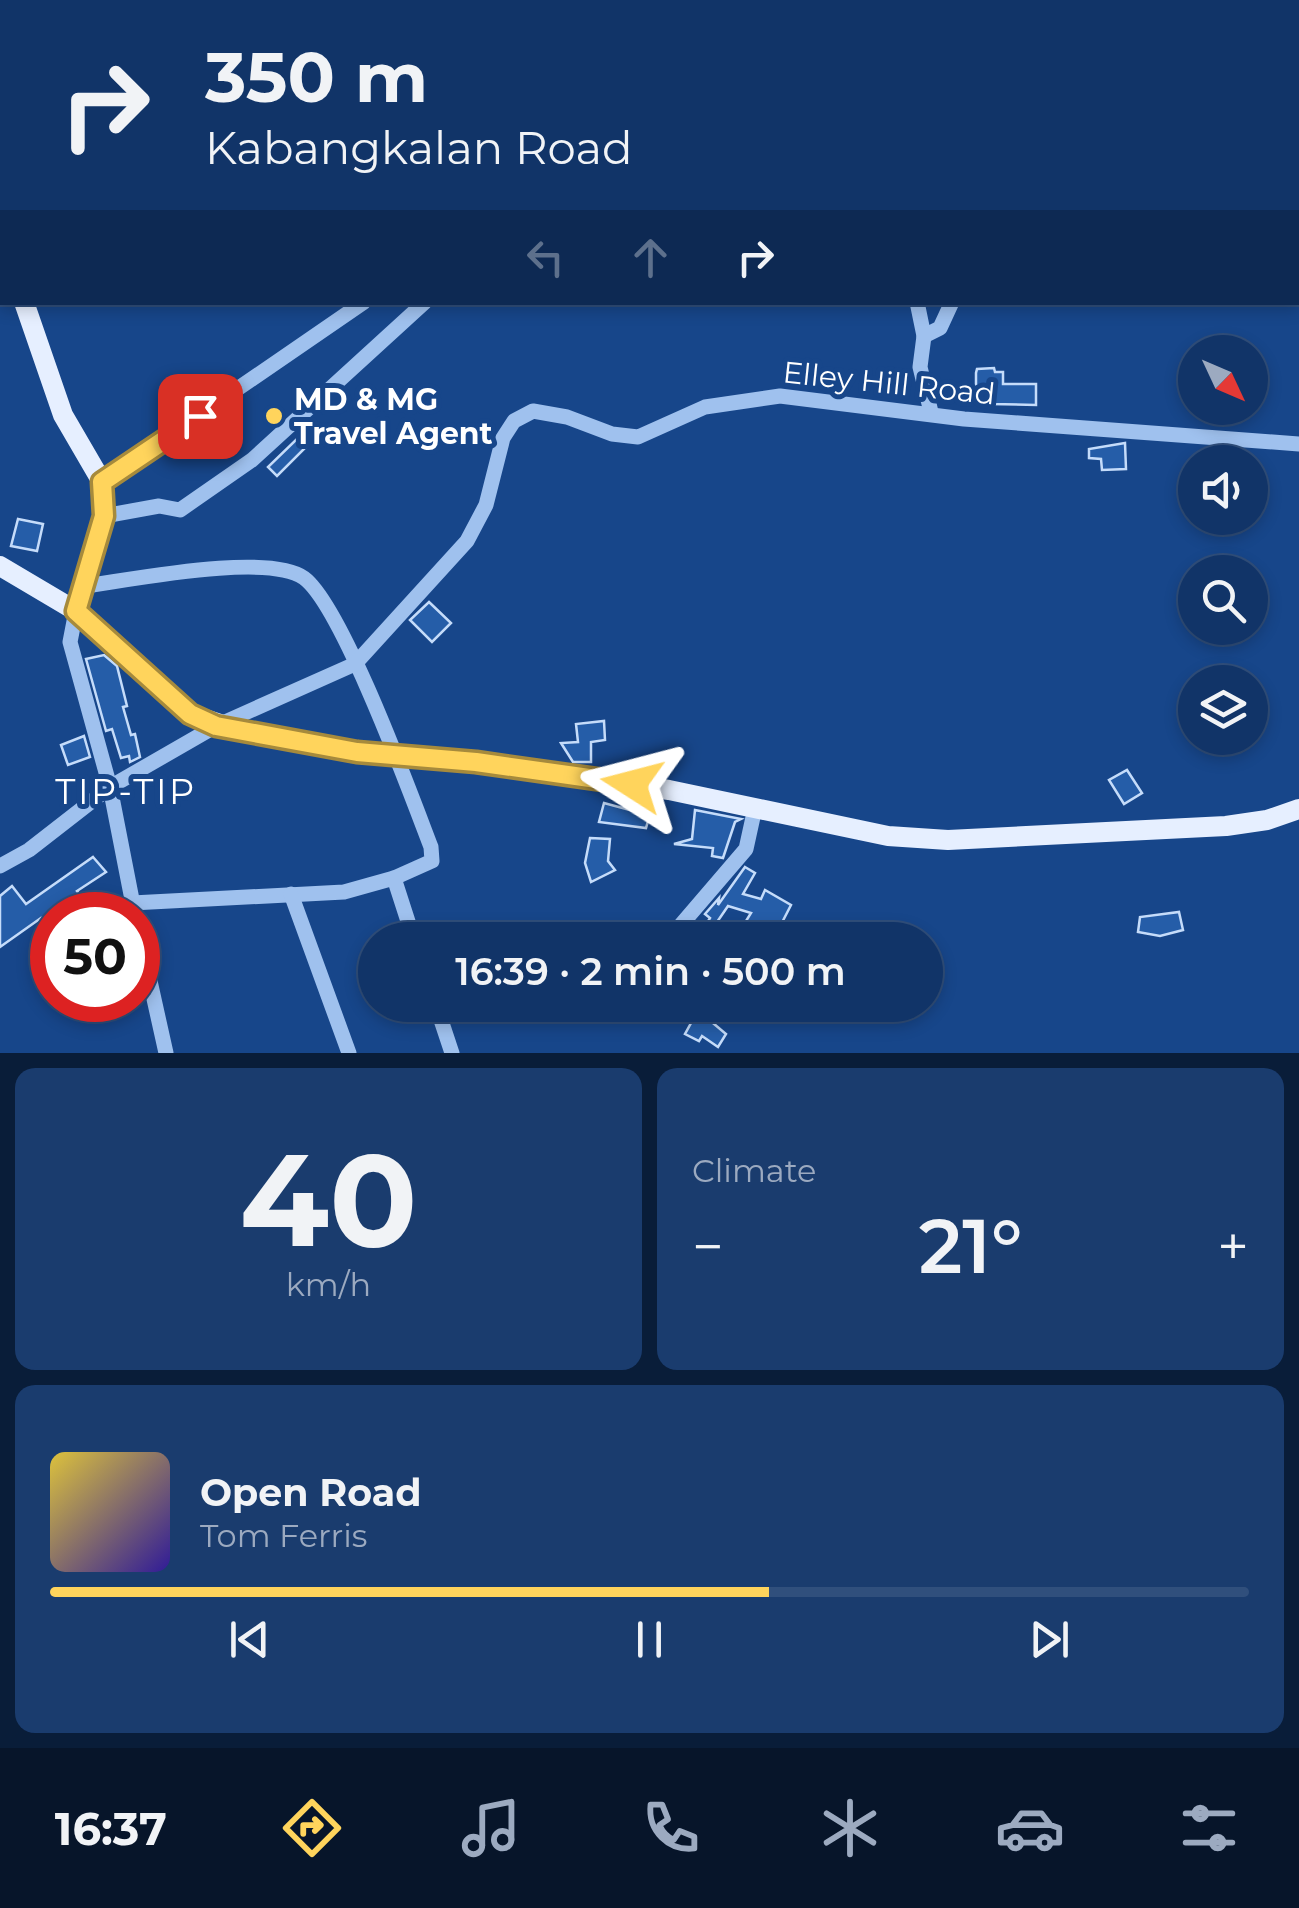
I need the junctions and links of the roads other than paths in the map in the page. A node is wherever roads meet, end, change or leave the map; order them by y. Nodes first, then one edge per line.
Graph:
1 (30, 305) edge
2 (360, 305) edge
3 (421, 305) edge
4 (918, 305) edge
5 (951, 305) edge
6 (924, 336) junction
7 (931, 412) junction
8 (1299, 444) edge
9 (102, 482) junction
10 (104, 516) junction
11 (0, 566) edge
12 (85, 586) junction
13 (76, 611) junction
14 (355, 664) junction
15 (216, 726) junction
16 (396, 757) junction
17 (110, 787) junction
18 (755, 808) junction
19 (1299, 809) edge
20 (0, 866) edge
21 (394, 878) junction
22 (131, 892) edge
23 (290, 894) junction
24 (160, 906) edge
25 (408, 922) edge
26 (684, 922) edge
27 (159, 1022) edge
28 (442, 1022) edge
29 (166, 1053) edge
30 (350, 1053) edge
31 (452, 1053) edge

1 - 9 main road
2 - 9 street
3 - 10 street
4 - 6 street
5 - 6 street
6 - 7 street
7 - 8 street, Elley Hill Road
7 - 14 street, Elley Hill Road
9 - 10 main road
10 - 12 main road
11 - 13 main road
12 - 13 main road
12 - 14 street
13 - 15 main road
13 - 17 street
14 - 15 street, Elley Hill Road
14 - 16 street
15 - 16 main road
15 - 17 street, Elley Hill Road
16 - 18 main road
16 - 21 street
17 - 20 street, Elley Hill Road
17 - 22 street
18 - 19 main road
18 - 26 street
21 - 23 street
21 - 25 street
23 - 24 street
23 - 30 street
27 - 29 street
28 - 31 street

